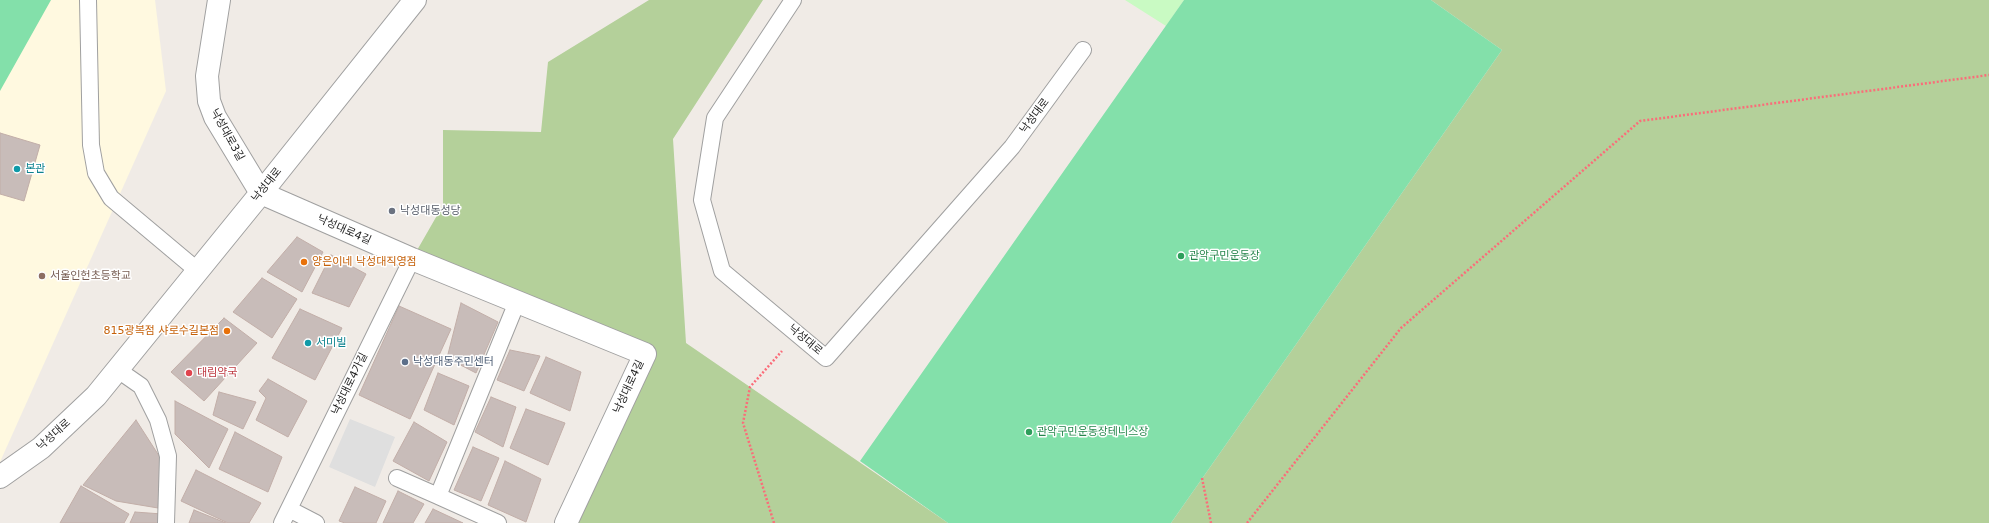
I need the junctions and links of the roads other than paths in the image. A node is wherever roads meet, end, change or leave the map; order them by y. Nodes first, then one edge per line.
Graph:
1 (88, 0) edge
2 (219, 0) edge
3 (415, 0) edge
4 (793, 0) edge
5 (1083, 50) dead end
6 (261, 194) junction
7 (412, 259) junction
8 (198, 271) junction
9 (516, 302) junction
10 (118, 370) junction
11 (0, 477) edge
12 (397, 478) dead end
13 (438, 496) junction
14 (286, 516) edge
15 (166, 523) edge
16 (316, 523) edge
17 (498, 523) edge
18 (566, 523) edge

1 - 8 lane
2 - 6 street, 낙성대로3길
3 - 6 street, 낙성대로
4 - 5 lane, 낙성대로
6 - 7 street, 낙성대로4길
6 - 8 street, 낙성대로
7 - 9 street, 낙성대로4길
7 - 14 lane, 낙성대로4가길
8 - 10 street, 낙성대로
9 - 13 lane
9 - 18 street, 낙성대로4길
10 - 11 street, 낙성대로
10 - 15 lane
12 - 13 lane
13 - 17 lane
14 - 16 lane, 낙성대로4가길

